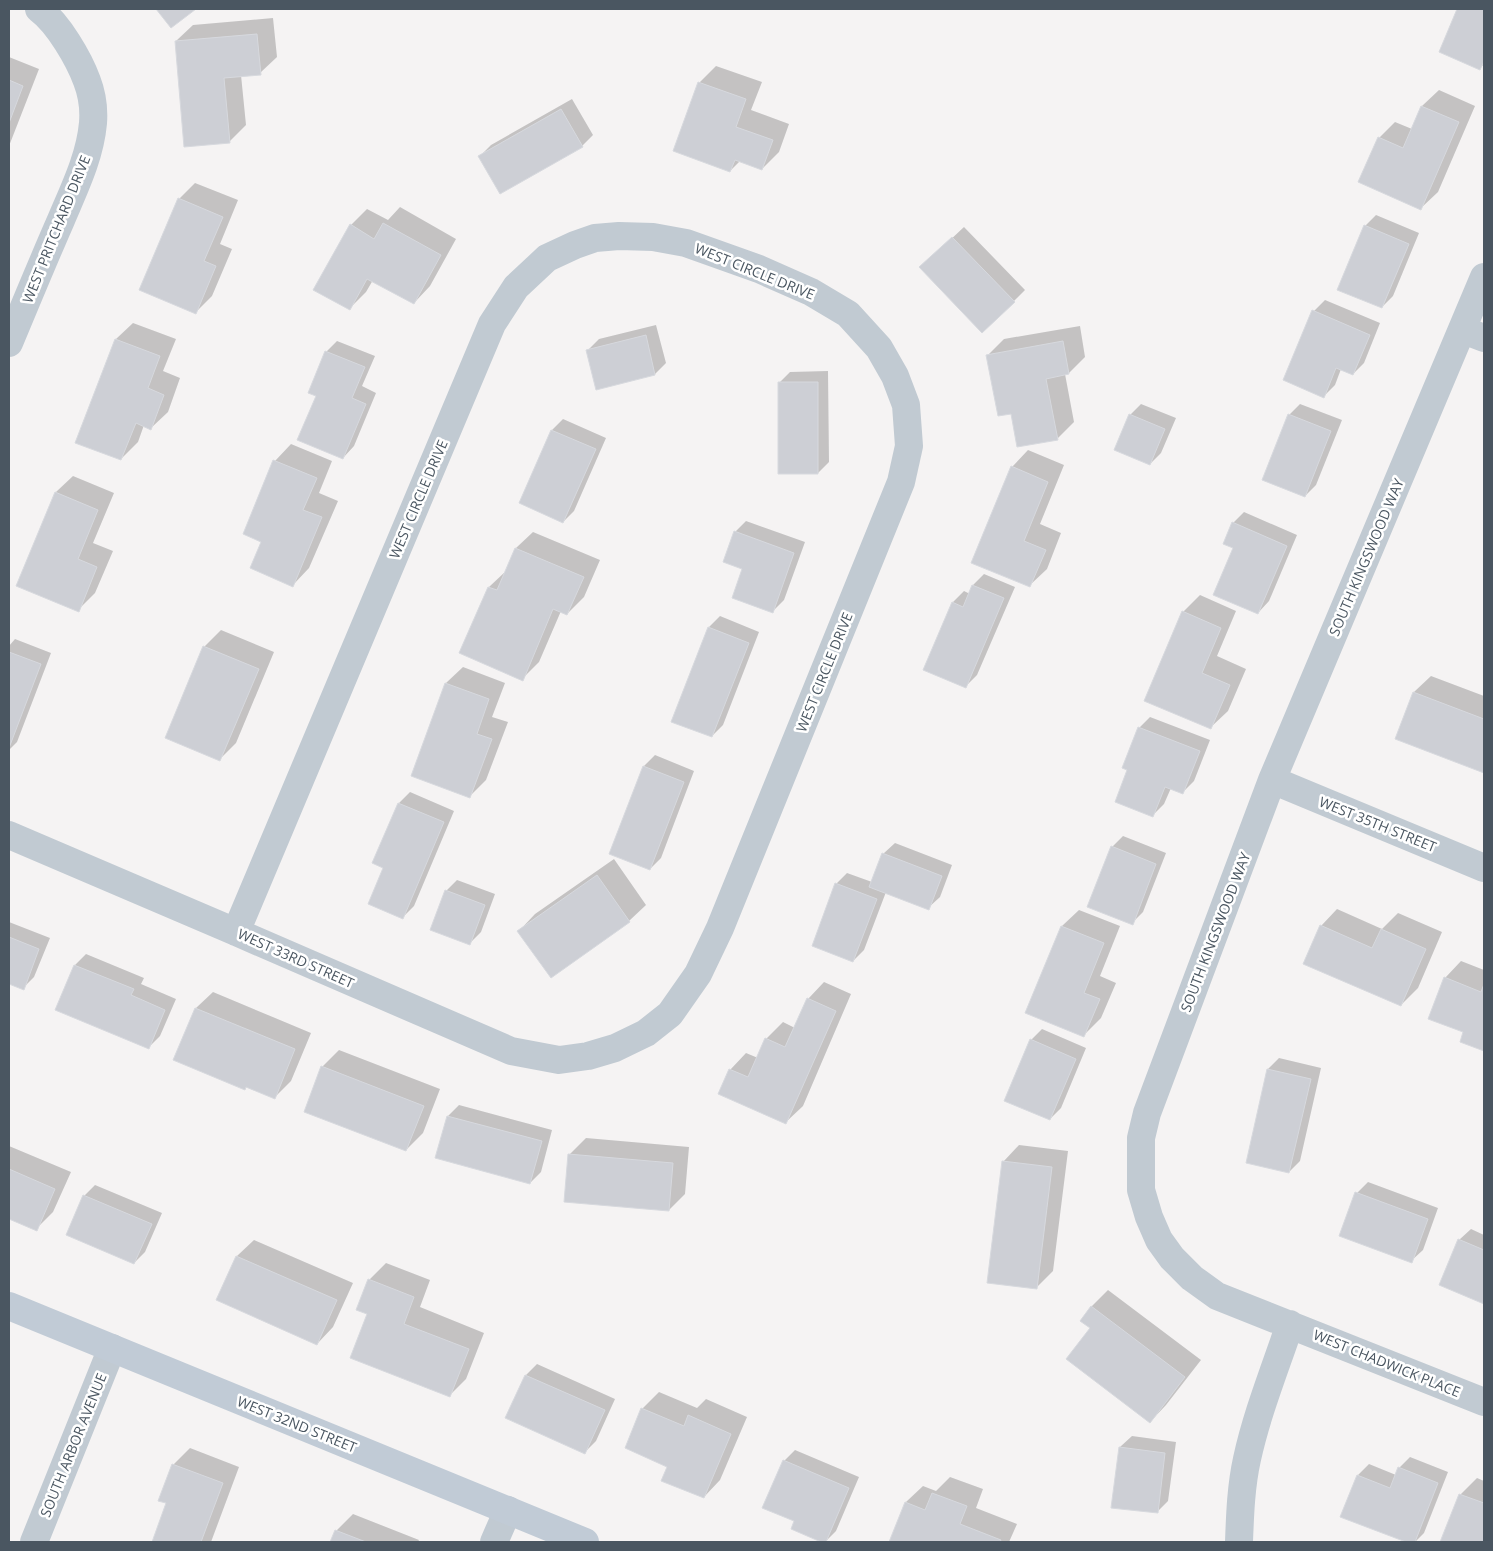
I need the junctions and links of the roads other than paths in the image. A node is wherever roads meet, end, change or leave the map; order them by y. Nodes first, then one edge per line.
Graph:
1 (39, 9) edge
2 (1484, 277) edge
3 (1473, 334) edge
4 (9, 343) edge
5 (1272, 780) junction
6 (9, 835) edge
7 (1484, 868) edge
8 (236, 932) junction
9 (588, 1056) joint
10 (9, 1306) edge
11 (1290, 1324) junction
12 (112, 1348) junction
13 (1484, 1402) edge
14 (508, 1510) junction
15 (34, 1542) edge
16 (494, 1542) edge
17 (585, 1542) edge
18 (1239, 1542) edge

1 - 4 street, WEST PRITCHARD DRIVE
2 - 3 street, SOUTH KINGSWOOD WAY
3 - 5 street, SOUTH KINGSWOOD WAY
5 - 7 street, WEST 35TH STREET
5 - 11 street, SOUTH KINGSWOOD WAY
6 - 8 street, WEST 33RD STREET
8 - 9 street, WEST 33RD STREET
8 - 9 street, WEST CIRCLE DRIVE
10 - 12 street, WEST 32ND STREET
11 - 13 street, WEST CHADWICK PLACE
11 - 18 street
12 - 14 street, WEST 32ND STREET
12 - 15 street, SOUTH ARBOR AVENUE
14 - 16 street
14 - 17 street, WEST 32ND STREET

